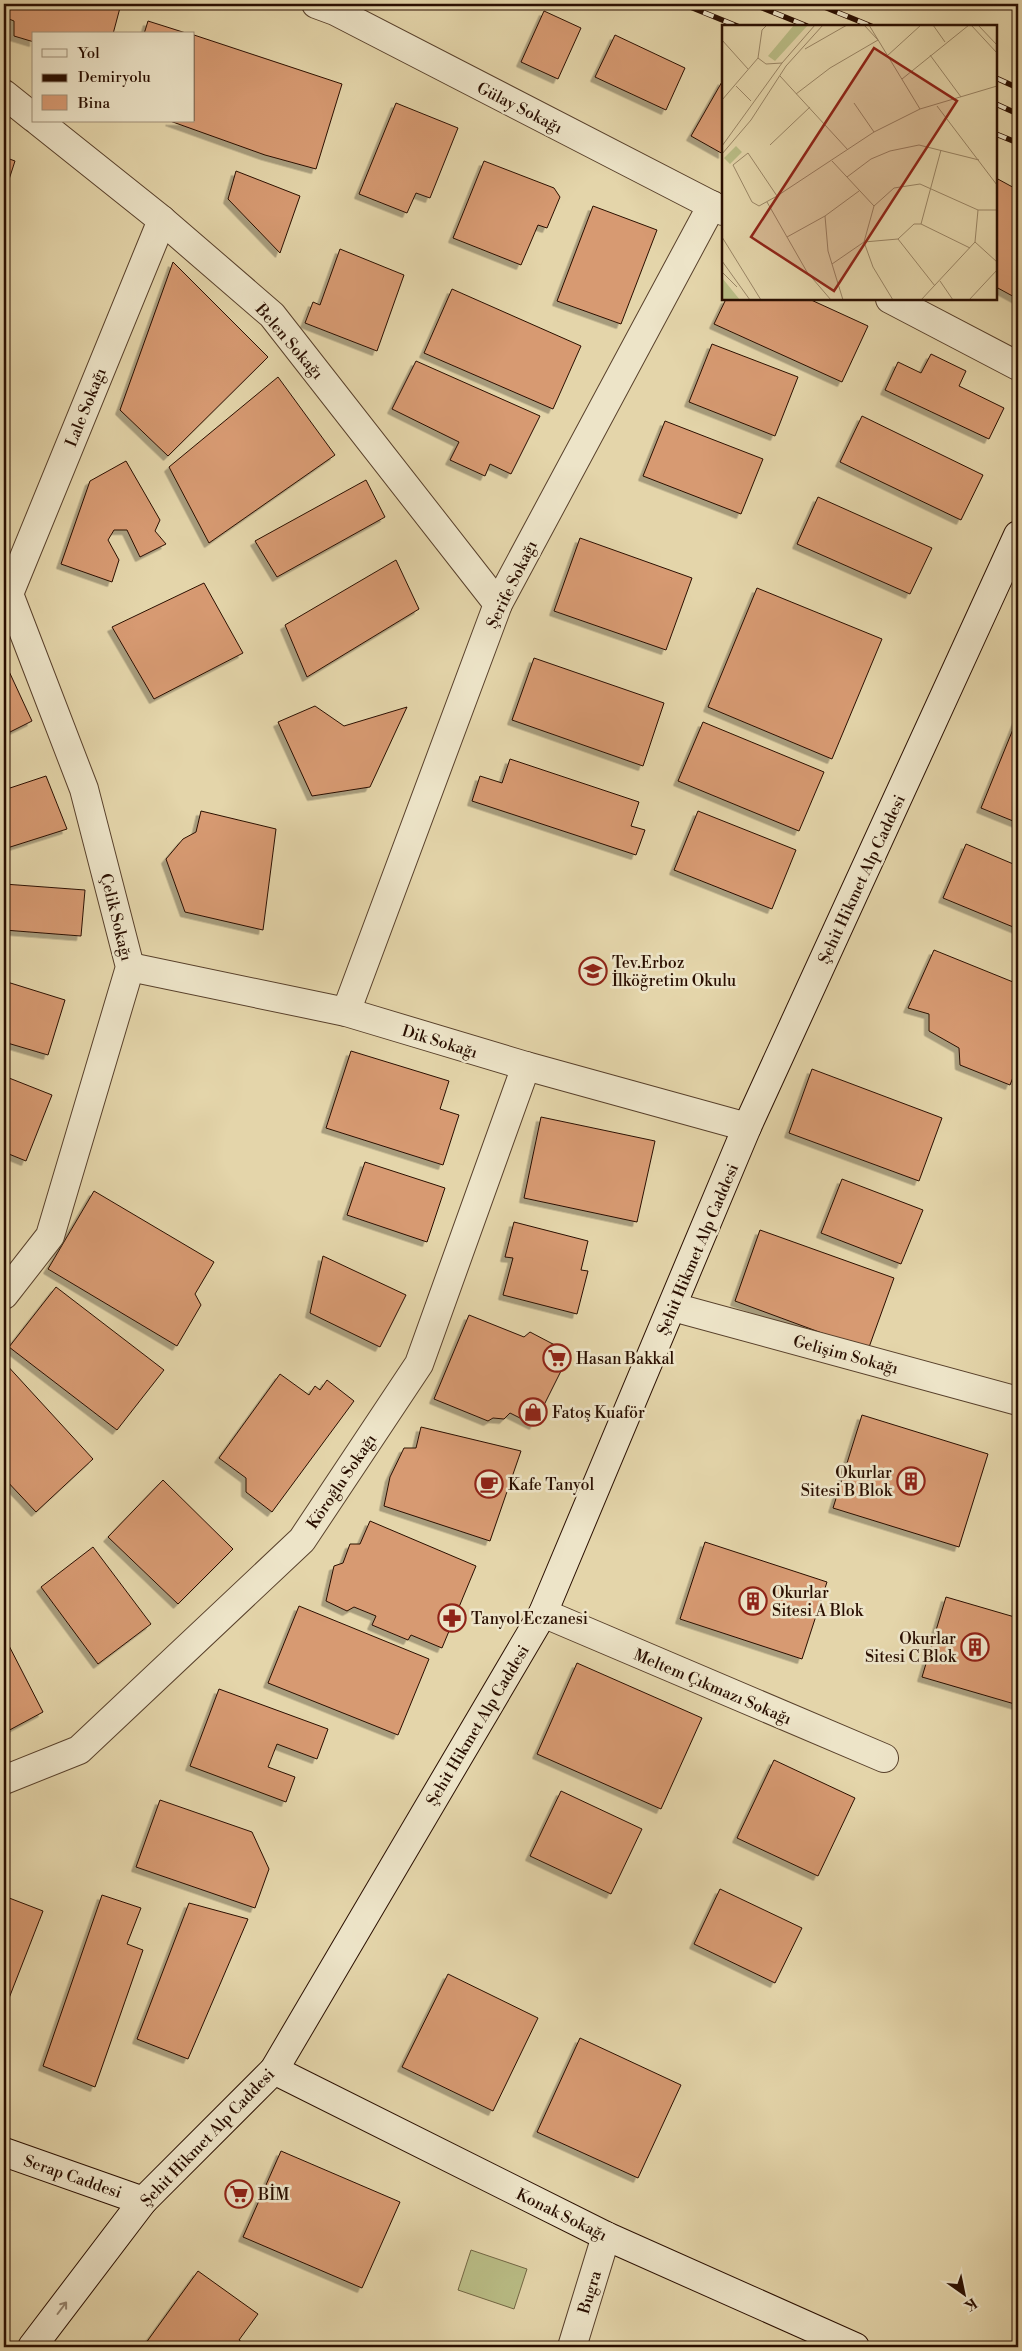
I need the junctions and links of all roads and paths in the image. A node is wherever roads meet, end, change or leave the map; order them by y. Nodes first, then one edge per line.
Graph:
1 (316, 4) edge
2 (4, 94) edge
3 (32, 116) edge
4 (39, 122) edge
5 (717, 208) edge
6 (162, 220) junction
7 (892, 300) edge
8 (1018, 366) edge
9 (1018, 535) edge
10 (5, 594) edge
11 (498, 604) junction
12 (130, 967) junction
13 (346, 1012) junction
14 (526, 1066) junction
15 (747, 1127) junction
16 (4, 1296) edge
17 (673, 1307) junction
18 (1018, 1401) edge
19 (542, 1613) junction
20 (884, 1758) dead end
21 (4, 1780) edge
22 (274, 2070) junction
23 (4, 2152) edge
24 (143, 2201) junction
25 (606, 2236) junction
26 (32, 2347) edge
27 (572, 2347) edge
28 (855, 2347) edge

1 - 5 street, Gülay Sokağı
2 - 3 street
4 - 6 street, Belen Sokağı
5 - 11 street, Şerife Sokağı
6 - 10 street, Lale Sokağı
6 - 11 street, Belen Sokağı
7 - 8 street
9 - 15 street, Şehit Hikmet Alp Caddesi
10 - 12 street, Çelik Sokağı
11 - 13 street, Şerife Sokağı
12 - 13 street, Dik Sokağı
12 - 16 street, Çelik Sokağı
13 - 14 street, Dik Sokağı
14 - 15 street, Dik Sokağı
14 - 21 street, Köroğlu Sokağı
15 - 17 street, Şehit Hikmet Alp Caddesi
17 - 18 street, Gelişim Sokağı
17 - 19 street, Şehit Hikmet Alp Caddesi
19 - 20 street, Meltem Çıkmazı Sokağı
19 - 22 street, Şehit Hikmet Alp Caddesi
22 - 24 street, Şehit Hikmet Alp Caddesi
22 - 25 street, Konak Sokağı
23 - 24 street, Serap Caddesi
26 -> 24 street, Şehit Hikmet Alp Caddesi
25 - 27 street, Bugra
25 - 28 street, Konak Sokağı

